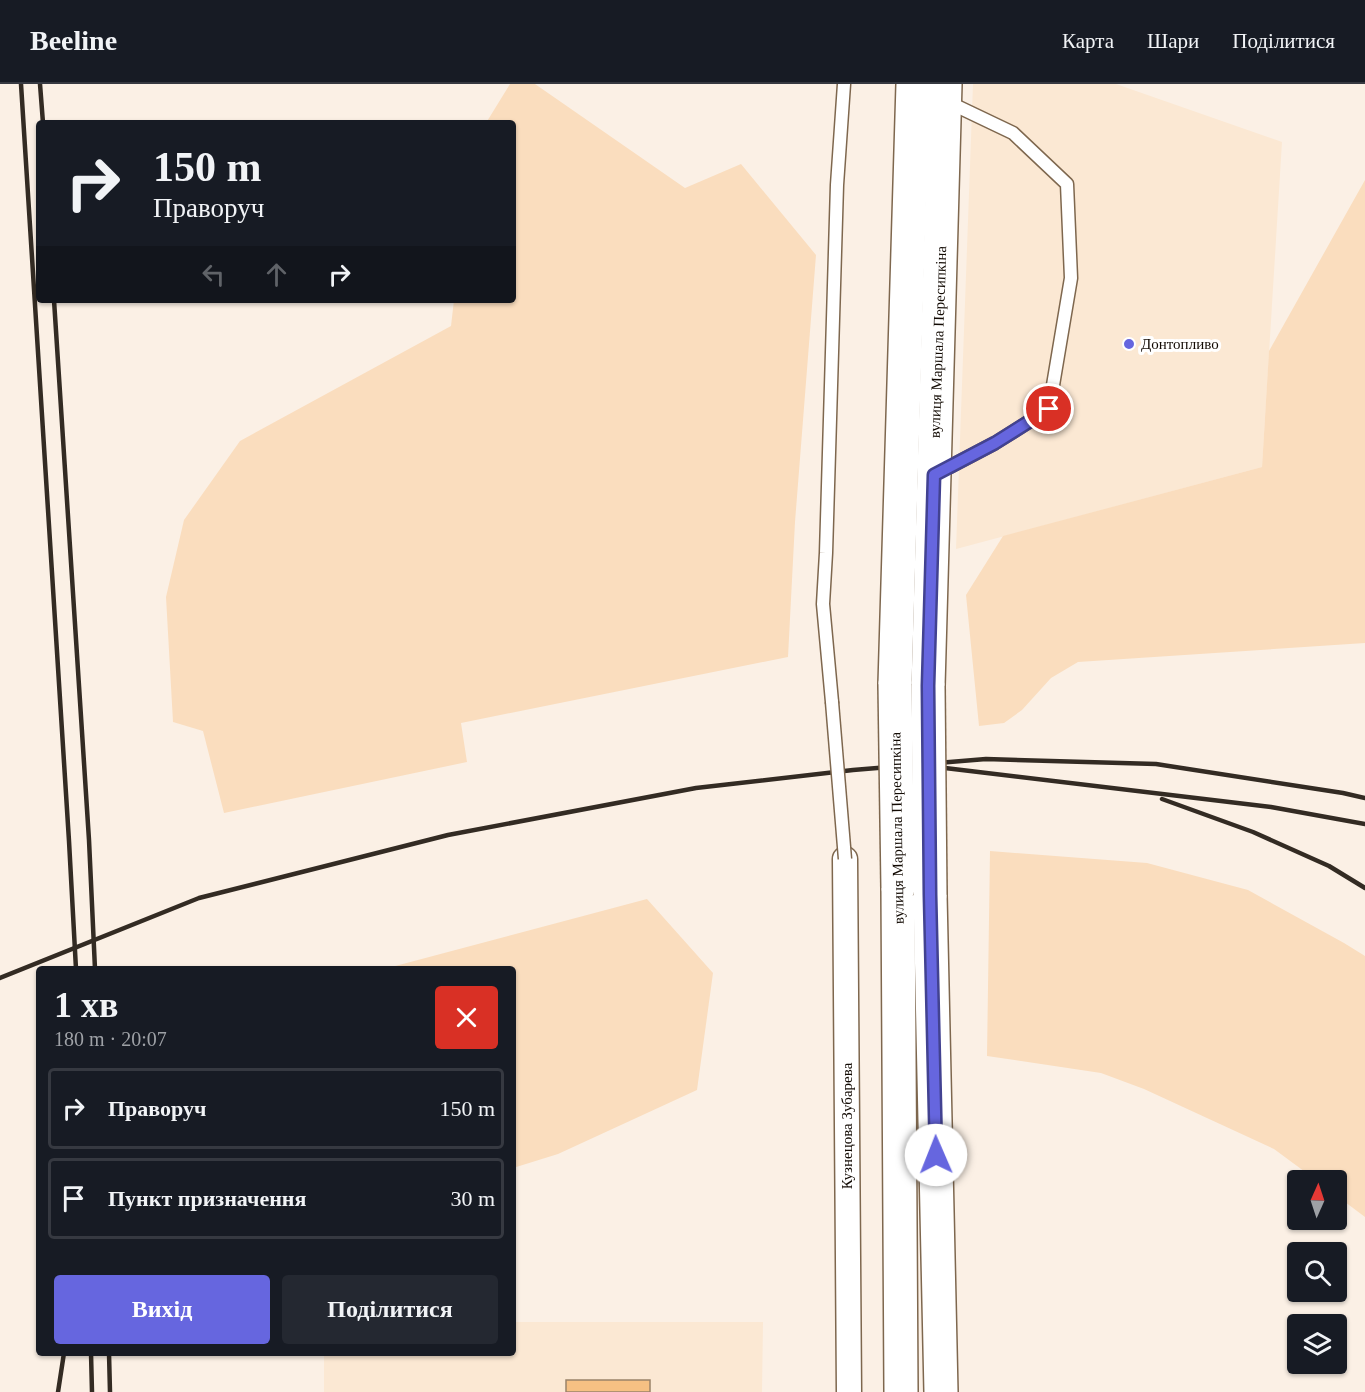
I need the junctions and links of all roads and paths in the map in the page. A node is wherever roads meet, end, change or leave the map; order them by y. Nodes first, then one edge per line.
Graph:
1 (844, 84) edge
2 (913, 84) edge
3 (945, 92) edge
4 (934, 475) junction
5 (845, 860) joint
6 (849, 1392) edge
7 (901, 1392) edge
8 (941, 1392) edge

1 - 5 lane, bridge
2 - 7 main road, вулиця Маршала Пересипкіна, bridge
3 - 4 main road, вулиця Маршала Пересипкіна
3 - 4 lane
4 - 8 main road, вулиця Маршала Пересипкіна, bridge
5 - 6 street, Кузнецова Зубарева

